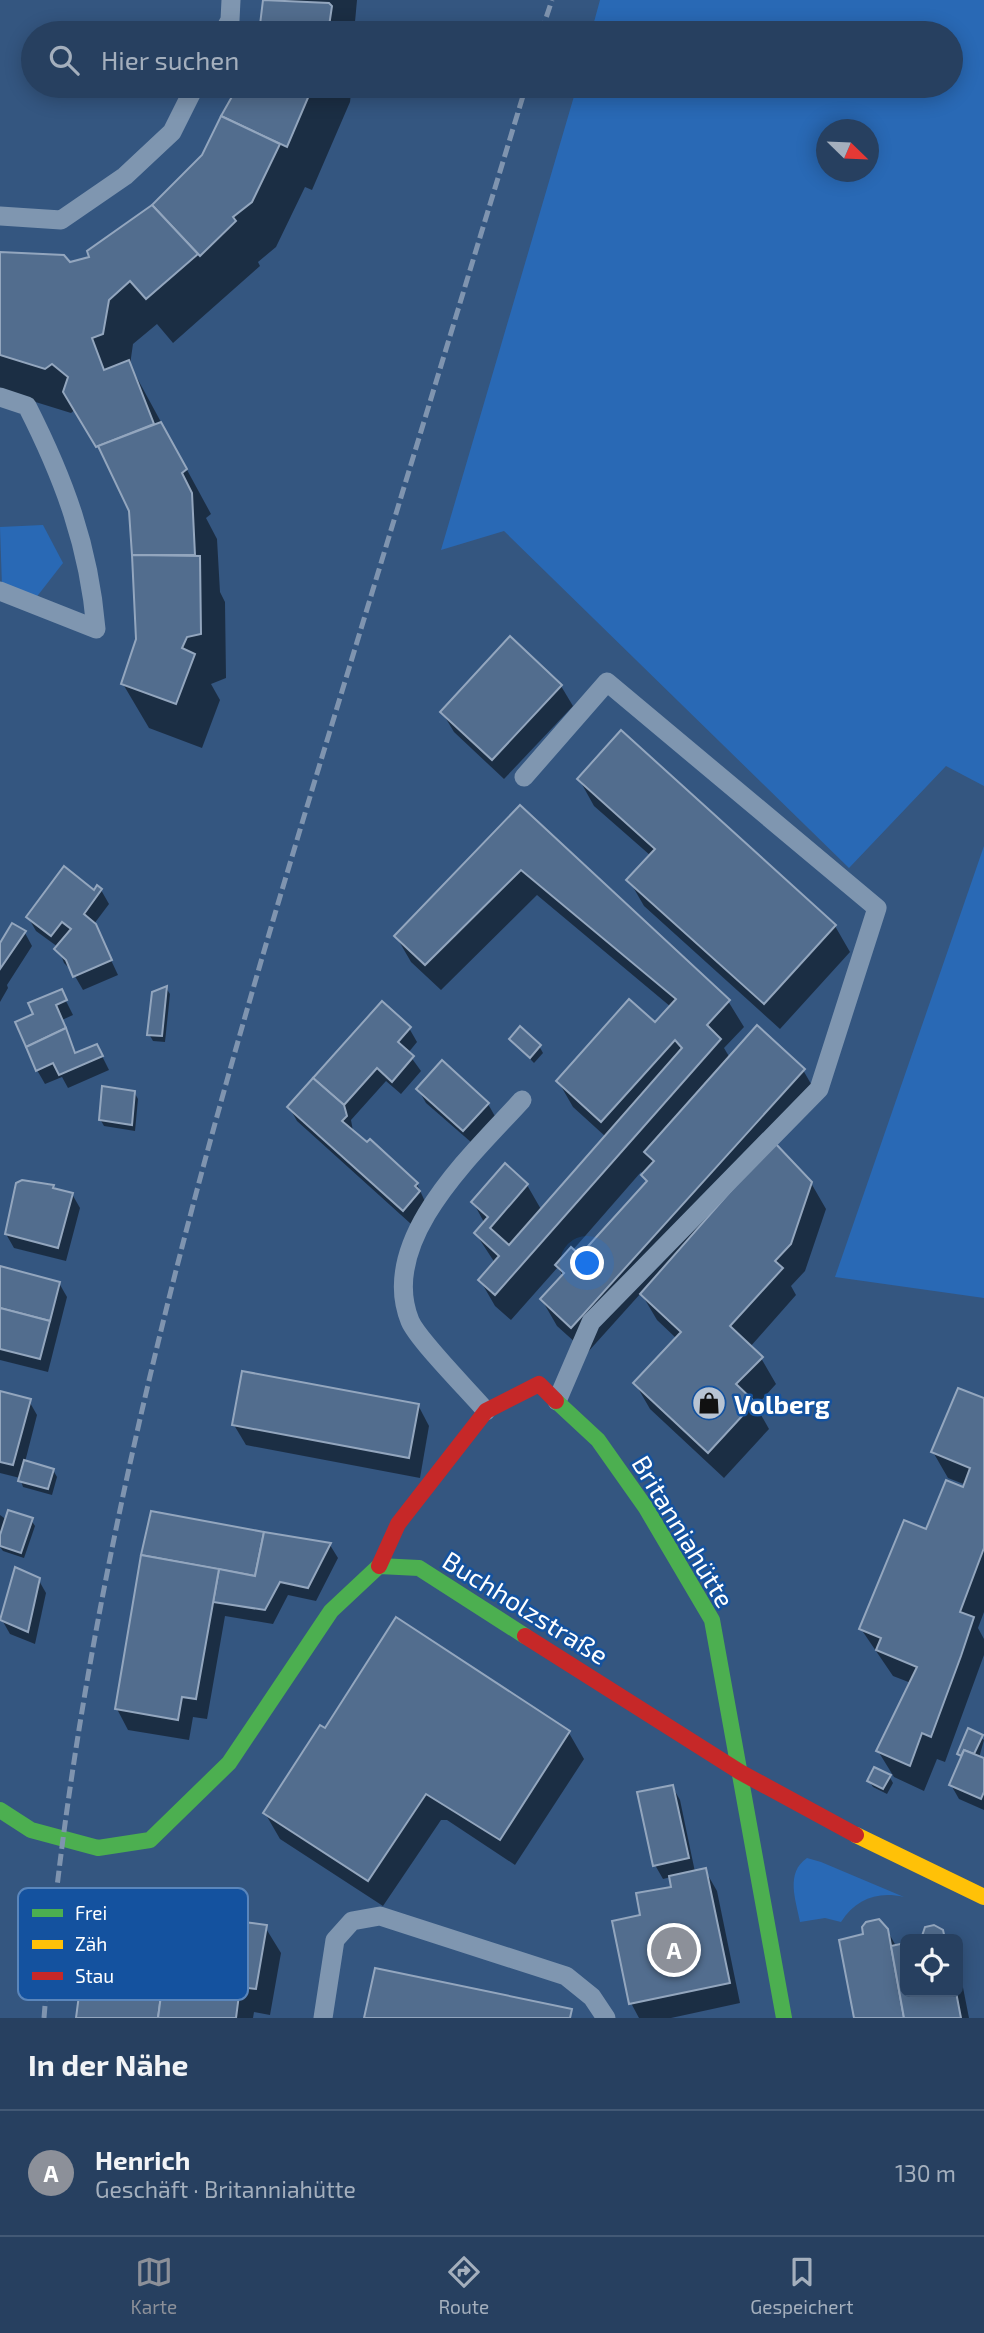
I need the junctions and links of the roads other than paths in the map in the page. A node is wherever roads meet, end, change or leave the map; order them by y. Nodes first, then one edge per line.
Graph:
1 (231, 0) edge
2 (229, 21) edge
3 (189, 98) edge
4 (0, 216) edge
5 (0, 397) edge
6 (0, 591) edge
7 (524, 777) dead end
8 (522, 1100) dead end
9 (557, 1401) junction
10 (486, 1411) junction
11 (379, 1566) junction
12 (740, 1772) junction
13 (0, 1810) edge
14 (984, 1897) edge
15 (323, 2018) edge
16 (606, 2018) edge
17 (784, 2018) edge

1 - 2 lane
3 - 4 lane
5 - 6 lane
7 - 9 lane
8 - 10 lane
9 - 10 street, Britanniahütte
9 - 12 street, Britanniahütte
10 - 11 street, Britanniahütte
11 - 12 street, Buchholzstraße
11 - 13 street
12 - 14 street, Buchholzstraße
12 - 17 street, Britanniahütte
15 - 16 lane

